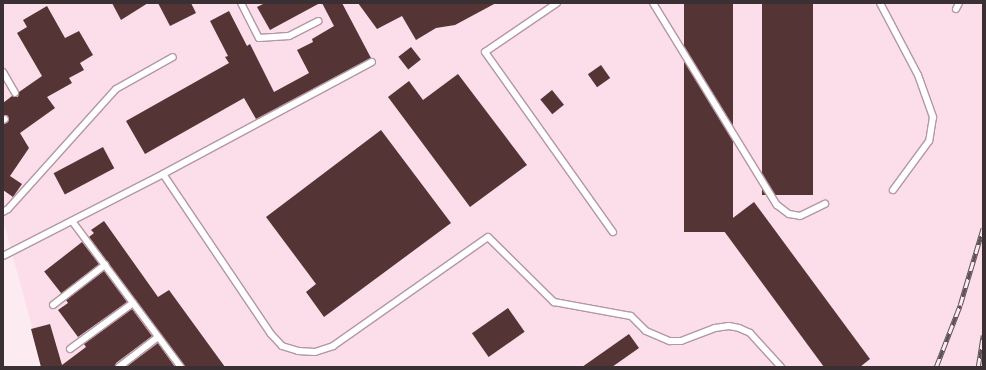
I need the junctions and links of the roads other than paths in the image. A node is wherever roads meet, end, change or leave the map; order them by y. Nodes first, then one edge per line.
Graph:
1 (241, 3) edge
2 (557, 3) edge
3 (653, 3) edge
4 (880, 3) edge
5 (318, 21) dead end
6 (173, 56) dead end
7 (372, 62) dead end
8 (3, 72) edge
9 (15, 93) dead end
10 (163, 174) junction
11 (893, 190) dead end
12 (825, 204) dead end
13 (3, 212) edge
14 (72, 221) junction
15 (613, 232) dead end
16 (3, 256) edge
17 (105, 265) junction
18 (133, 303) junction
19 (53, 305) dead end
20 (158, 337) junction
21 (70, 349) dead end
22 (119, 367) edge
23 (181, 367) edge
24 (781, 367) edge

1 - 5 lane
2 - 15 lane
3 - 12 lane
4 - 11 lane
6 - 13 lane
7 - 10 lane
8 - 9 lane
10 - 14 lane
10 - 24 lane
14 - 16 lane
14 - 17 lane
17 - 18 lane
17 - 19 lane
18 - 20 lane
18 - 21 lane
20 - 22 lane
20 - 23 lane

